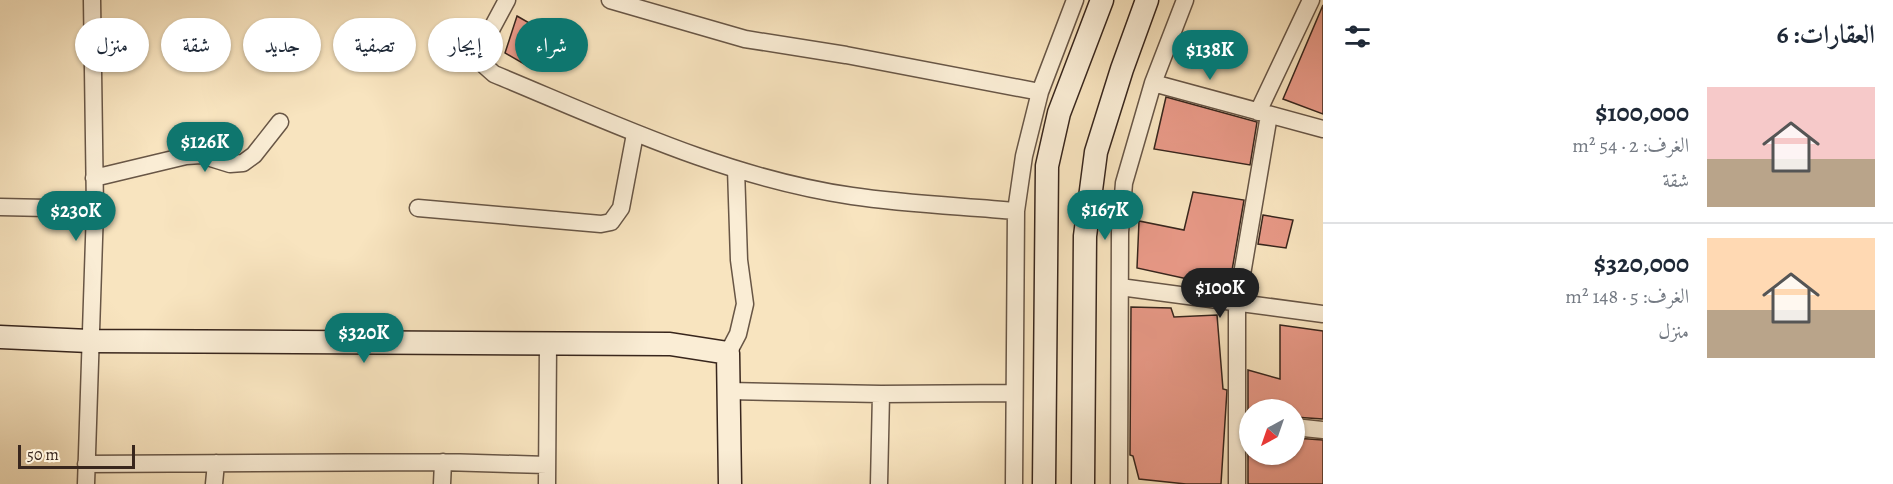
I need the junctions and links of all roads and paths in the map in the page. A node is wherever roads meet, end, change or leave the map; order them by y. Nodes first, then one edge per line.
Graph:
1 (92, 0) edge
2 (610, 0) edge
3 (1147, 0) edge
4 (1185, 0) edge
5 (1071, 1) edge
6 (504, 2) edge
7 (1315, 2) edge
8 (1100, 6) edge
9 (1153, 83) junction
10 (1040, 92) junction
11 (1263, 113) junction
12 (280, 122) dead end
13 (1323, 129) edge
14 (635, 134) junction
15 (736, 169) junction
16 (94, 178) junction
17 (0, 207) edge
18 (418, 208) dead end
19 (94, 209) junction
20 (1016, 211) junction
21 (1120, 287) junction
22 (1238, 304) junction
23 (1323, 314) edge
24 (0, 337) edge
25 (88, 341) junction
26 (548, 345) junction
27 (728, 353) junction
28 (729, 391) junction
29 (1014, 393) junction
30 (881, 394) junction
31 (1242, 399) edge
32 (1305, 428) edge
33 (1323, 430) edge
34 (443, 462) junction
35 (216, 463) junction
36 (1239, 463) edge
37 (86, 464) junction
38 (547, 465) junction
39 (86, 484) edge
40 (214, 484) edge
41 (442, 484) edge
42 (547, 484) edge
43 (730, 484) edge
44 (879, 484) edge
45 (1014, 484) edge
46 (1044, 484) edge
47 (1083, 484) edge
48 (1119, 484) edge
49 (1237, 484) edge

1 - 16 street
2 - 10 street
3 - 47 main road
4 - 9 street
5 - 8 street
5 - 10 street
6 - 14 street
7 - 11 street
8 - 46 main road
9 - 11 street
9 - 21 street
10 - 20 street
11 - 13 street
11 - 22 street
12 - 16 street
14 - 15 street
14 - 18 street
15 - 20 street
15 - 27 street
16 - 19 street
17 - 19 street
19 - 25 street
20 - 29 street
21 - 22 street
21 - 48 street
22 - 23 street
22 - 31 street
24 - 25 main road
25 - 26 main road
25 - 37 street
26 - 27 main road
26 - 38 street
27 - 28 main road
28 - 30 street
28 - 43 main road
29 - 30 street
29 - 45 street
30 - 44 street
32 - 33 street
34 - 35 street
34 - 38 street
34 - 41 street
35 - 37 street
35 - 40 street
36 - 49 street
37 - 39 street
38 - 42 street

